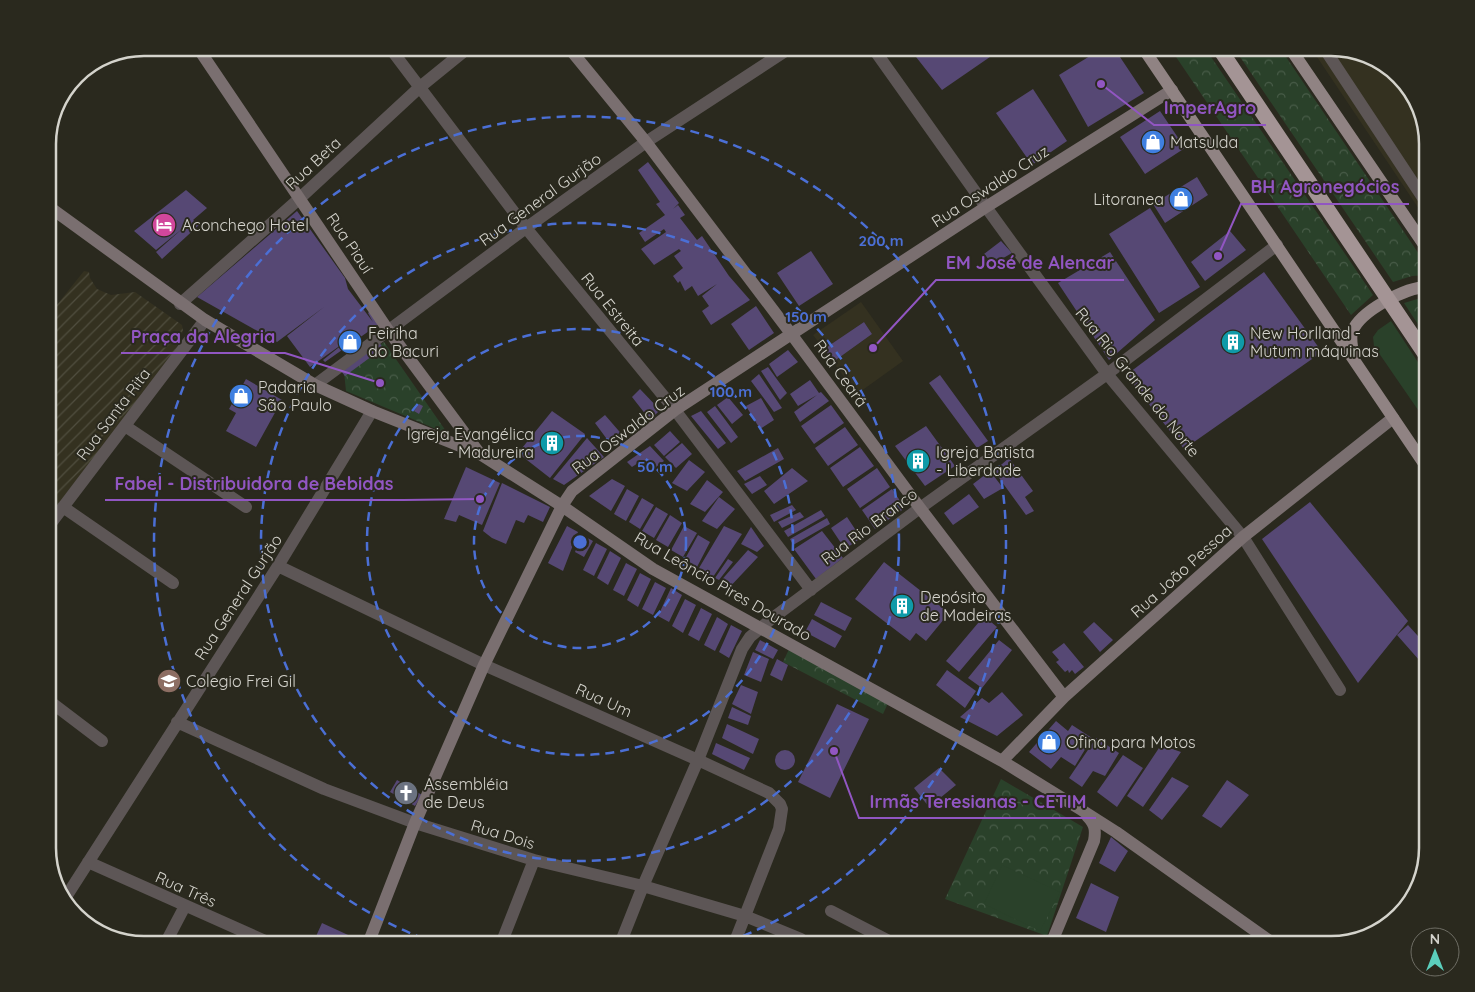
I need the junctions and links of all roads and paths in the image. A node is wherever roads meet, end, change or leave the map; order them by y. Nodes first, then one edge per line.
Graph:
1 (204, 56) edge
2 (396, 56) edge
3 (458, 56) edge
4 (575, 56) edge
5 (778, 56) edge
6 (879, 56) edge
7 (1149, 56) edge
8 (1224, 56) edge
9 (1295, 56) edge
10 (1329, 56) edge
11 (420, 87) junction
12 (1172, 90) junction
13 (646, 142) junction
14 (1419, 190) edge
15 (300, 198) junction
16 (986, 208) junction
17 (56, 213) edge
18 (526, 228) junction
19 (1419, 236) edge
20 (1277, 245) junction
21 (1419, 288) edge
22 (1389, 300) junction
23 (180, 304) junction
24 (205, 320) junction
25 (388, 330) junction
26 (792, 335) junction
27 (1419, 344) edge
28 (1354, 359) junction
29 (1107, 374) junction
30 (315, 385) junction
31 (675, 410) junction
32 (372, 411) junction
33 (1393, 418) junction
34 (125, 426) junction
35 (480, 454) junction
36 (1419, 455) edge
37 (562, 506) junction
38 (63, 507) junction
39 (246, 507) dead end
40 (920, 508) junction
41 (56, 516) edge
42 (1243, 537) junction
43 (278, 566) junction
44 (173, 583) dead end
45 (811, 590) junction
46 (760, 627) junction
47 (484, 665) junction
48 (1340, 690) dead end
49 (1064, 697) junction
50 (56, 706) edge
51 (177, 722) junction
52 (102, 741) dead end
53 (698, 760) junction
54 (1002, 761) junction
55 (1080, 809) junction
56 (415, 823) junction
57 (534, 860) junction
58 (88, 862) junction
59 (643, 886) junction
60 (69, 893) edge
61 (184, 906) junction
62 (831, 911) dead end
63 (745, 916) junction
64 (169, 936) edge
65 (253, 936) edge
66 (371, 936) edge
67 (504, 936) edge
68 (623, 936) edge
69 (737, 936) edge
70 (794, 936) edge
71 (879, 936) edge
72 (1053, 936) edge
73 (1263, 936) edge

1 - 15 street, Rua Piauí
2 - 11 street, Rua Estreita
3 - 11 street, Rua Beta
4 - 13 street, Rua Ceará
5 - 13 street, Rua General Gurjão
6 - 16 street, Rua Rio Grande do Norte
7 - 12 main road
8 - 22 highway
9 - 19 main road
10 - 14 street
11 - 15 street, Rua Beta
11 - 18 street, Rua Estreita
12 - 16 street, Rua Oswaldo Cruz
12 - 20 main road
13 - 18 street, Rua General Gurjão
13 - 26 street, Rua Ceará
15 - 23 street, Rua Beta
15 - 25 street, Rua Piauí
16 - 26 street, Rua Oswaldo Cruz
16 - 29 street, Rua Rio Grande do Norte
17 - 23 street, Rua Leôncio Pires Dourado
18 - 25 street, Rua General Gurjão
18 - 31 street, Rua Estreita
20 - 28 main road
20 - 29 street, Rua Rio Branco
21 - 22 main road
22 - 27 highway
22 - 28 main road
23 - 24 street, Rua Leôncio Pires Dourado
24 - 30 street, Rua Leôncio Pires Dourado
24 - 34 street, Rua Santa Rita
25 - 30 street, Rua General Gurjão
25 - 35 street, Rua Piauí
26 - 31 street, Rua Oswaldo Cruz
26 - 40 street, Rua Ceará
28 - 33 main road
29 - 40 street, Rua Rio Branco
29 - 42 street, Rua Rio Grande do Norte
30 - 32 street, Rua Leôncio Pires Dourado
31 - 37 street, Rua Oswaldo Cruz
31 - 45 street, Rua Estreita
32 - 35 street, Rua Leôncio Pires Dourado
32 - 43 street, Rua General Gurjão
33 - 36 main road
33 - 42 street, Rua João Pessoa
34 - 38 street, Rua Santa Rita
34 - 39 street
35 - 37 street, Rua Leôncio Pires Dourado
37 - 46 street, Rua Leôncio Pires Dourado
37 - 47 street, Rua Oswaldo Cruz
38 - 41 street, Rua Santa Rita
38 - 44 street
40 - 45 street, Rua Rio Branco
40 - 49 street, Rua Ceará
42 - 48 street, Rua Rio Grande do Norte
42 - 49 street, Rua João Pessoa
43 - 47 street, Rua Um
43 - 51 street, Rua General Gurjão
45 - 46 street, Rua Rio Branco
46 - 53 street, Rua Rio Branco
46 - 54 street, Rua Leôncio Pires Dourado
47 - 53 street, Rua Um
47 - 56 street, Rua Oswaldo Cruz
49 - 54 street, Rua João Pessoa
50 - 52 street
51 - 56 street, Rua Dois
51 - 58 street, Rua General Gurjão
53 - 59 street, Rua Rio Branco
53 - 63 street, Rua Um
54 - 55 street, Rua Leôncio Pires Dourado
55 - 72 street
55 - 73 street, Rua Leôncio Pires Dourado
56 - 57 street, Rua Dois
56 - 66 street, Rua Oswaldo Cruz
57 - 59 street, Rua Dois
57 - 67 street
58 - 60 street, Rua General Gurjão
58 - 61 street, Rua Três
59 - 63 street, Rua Dois
59 - 68 street, Rua Rio Branco
61 - 64 street
61 - 65 street, Rua Três
62 - 71 street
63 - 69 street, Rua Um
63 - 70 street, Rua Dois

